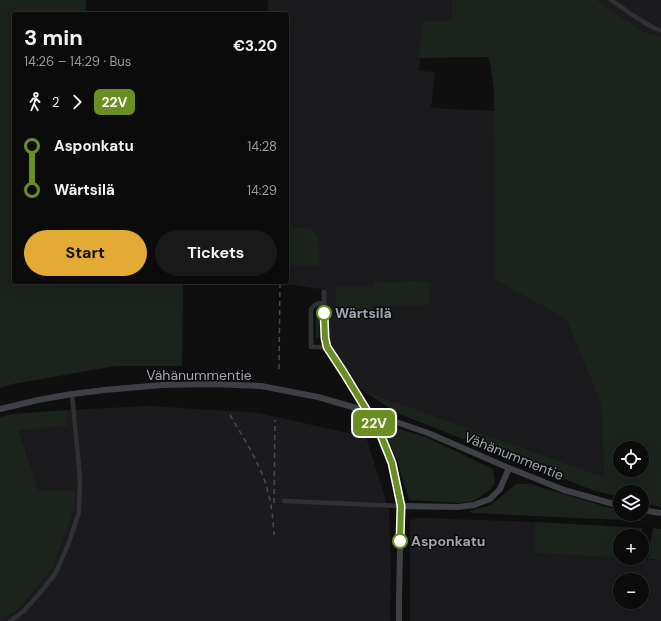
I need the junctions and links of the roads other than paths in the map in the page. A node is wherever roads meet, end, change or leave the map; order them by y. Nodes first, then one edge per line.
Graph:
1 (611, 0) edge
2 (661, 31) edge
3 (324, 292) dead end
4 (324, 303) junction
5 (327, 347) junction
6 (72, 394) junction
7 (0, 409) edge
8 (509, 468) junction
9 (284, 501) dead end
10 (613, 504) edge
11 (401, 506) junction
12 (649, 511) edge
13 (661, 513) edge
14 (10, 621) edge
15 (399, 621) edge

1 - 2 street
3 - 4 street
4 - 5 street
4 - 5 street
5 - 11 street, bridge
6 - 7 main road, Vähänummentie
6 - 8 main road, Vähänummentie
6 - 14 street
8 - 10 main road, Vähänummentie
8 - 11 main road
9 - 11 street
11 - 15 main road
12 - 13 main road

